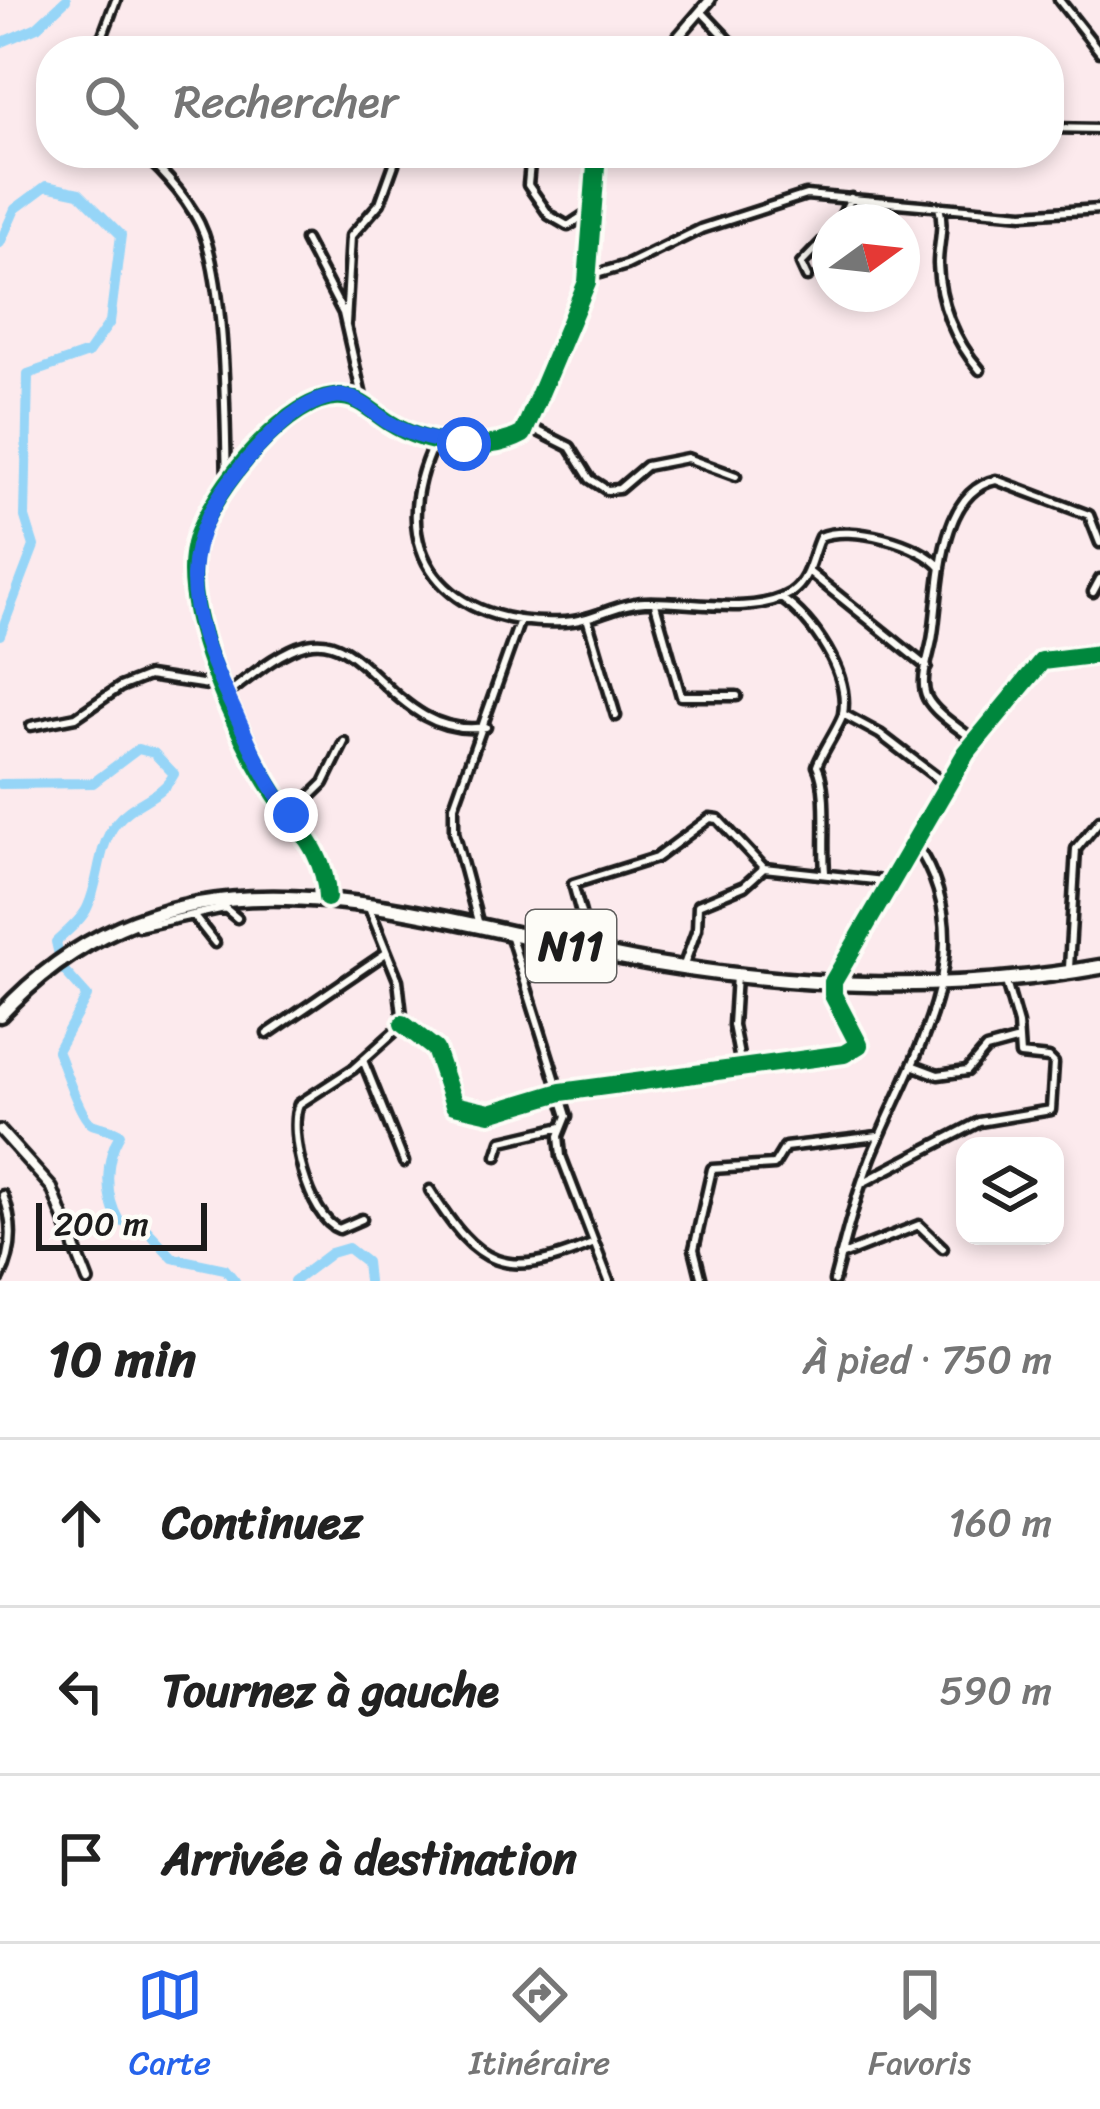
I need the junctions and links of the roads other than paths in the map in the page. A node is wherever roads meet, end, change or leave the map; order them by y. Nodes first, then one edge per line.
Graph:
1 (116, 0) edge
2 (710, 0) edge
3 (1059, 0) edge
4 (701, 11) junction
5 (103, 36) edge
6 (679, 36) edge
7 (725, 36) edge
8 (1100, 52) edge
9 (1064, 128) edge
10 (1100, 129) edge
11 (154, 168) edge
12 (393, 168) edge
13 (529, 168) edge
14 (596, 168) edge
15 (852, 198) junction
16 (849, 204) edge
17 (938, 207) junction
18 (953, 209) junction
19 (1100, 209) edge
20 (594, 210) junction
21 (943, 221) junction
22 (305, 240) dead end
23 (812, 253) edge
24 (589, 275) junction
25 (807, 278) dead end
26 (346, 324) junction
27 (980, 370) dead end
28 (358, 380) junction
29 (346, 397) junction
30 (364, 405) junction
31 (530, 427) junction
32 (435, 441) junction
33 (736, 476) dead end
34 (227, 483) junction
35 (1100, 543) edge
36 (941, 568) junction
37 (809, 575) junction
38 (1100, 579) edge
39 (1093, 592) dead end
40 (781, 598) junction
41 (655, 603) junction
42 (587, 618) junction
43 (520, 620) junction
44 (1100, 654) edge
45 (927, 667) junction
46 (224, 691) junction
47 (736, 695) dead end
48 (843, 714) junction
49 (616, 716) dead end
50 (31, 726) dead end
51 (486, 728) junction
52 (344, 742) dead end
53 (976, 742) junction
54 (948, 786) junction
55 (291, 815) junction
56 (1100, 820) edge
57 (916, 844) junction
58 (764, 868) junction
59 (825, 872) junction
60 (893, 882) junction
61 (327, 898) junction
62 (368, 905) junction
63 (193, 915) junction
64 (237, 919) dead end
65 (123, 925) junction
66 (480, 929) junction
67 (510, 934) junction
68 (215, 943) dead end
69 (583, 949) junction
70 (386, 953) junction
71 (683, 968) junction
72 (1100, 968) edge
73 (1069, 972) junction
74 (736, 975) junction
75 (1005, 979) junction
76 (833, 982) junction
77 (944, 982) junction
78 (0, 1015) edge
79 (403, 1024) junction
80 (267, 1034) dead end
81 (1018, 1040) junction
82 (363, 1060) junction
83 (914, 1066) junction
84 (741, 1067) junction
85 (561, 1092) junction
86 (566, 1126) junction
87 (0, 1130) edge
88 (880, 1136) junction
89 (497, 1156) dead end
90 (404, 1162) dead end
91 (862, 1183) junction
92 (430, 1190) dead end
93 (3, 1195) edge
94 (362, 1219) dead end
95 (592, 1244) junction
96 (943, 1248) dead end
97 (840, 1256) junction
98 (490, 1269) dead end
99 (546, 1273) dead end
100 (0, 1278) edge
101 (88, 1281) edge
102 (609, 1281) edge
103 (702, 1281) edge
104 (834, 1281) edge

1 - 5 street
2 - 4 street
3 - 8 street
4 - 6 street
4 - 7 street
9 - 10 street
11 - 34 street
12 - 26 street
13 - 20 street
14 - 20 street
15 - 16 street
15 - 17 street
15 - 24 street
17 - 18 street
17 - 21 street
18 - 19 street
18 - 21 street
20 - 24 street
21 - 27 street
22 - 26 street
23 - 25 street
24 - 31 street
26 - 28 street
28 - 29 street
28 - 30 street
29 - 30 street
29 - 34 street
30 - 32 street
31 - 32 street
31 - 33 street
32 - 43 street
34 - 46 street
35 - 36 street
36 - 37 street
36 - 45 street
37 - 40 street
37 - 45 street
38 - 39 street
40 - 41 street
40 - 48 street
41 - 42 street
41 - 47 street
42 - 43 street
42 - 49 street
43 - 51 street
44 - 53 street
45 - 53 street
46 - 50 street
46 - 51 street
46 - 55 street
48 - 54 street
48 - 59 street
51 - 66 street
52 - 55 street
53 - 54 street
54 - 57 street
55 - 61 street
56 - 73 street
57 - 60 street
57 - 77 street
58 - 59 street
58 - 69 street
58 - 71 street
59 - 60 street
60 - 76 street
61 - 62 highway, N11
61 - 65 highway, N11
62 - 66 highway, N11
62 - 70 street
63 - 64 street
63 - 65 street
63 - 68 street
65 - 78 highway, N11
66 - 67 highway, N11
67 - 69 highway, N11
67 - 85 street
69 - 71 highway, N11
70 - 79 street
70 - 80 street
71 - 74 highway, N11
72 - 73 highway, N11
73 - 75 highway, N11
74 - 76 highway, N11
74 - 84 street
75 - 77 highway, N11
75 - 81 street
76 - 77 highway, N11
76 - 84 street
77 - 83 street
79 - 82 street
79 - 85 street
81 - 83 street
81 - 91 street
82 - 90 street
82 - 94 street
83 - 88 street
84 - 85 street
85 - 86 street
86 - 89 street
86 - 95 street
87 - 101 street
88 - 91 street
88 - 103 street
91 - 97 street
92 - 98 street
93 - 100 street
95 - 99 street
95 - 102 street
96 - 97 street
97 - 104 street

